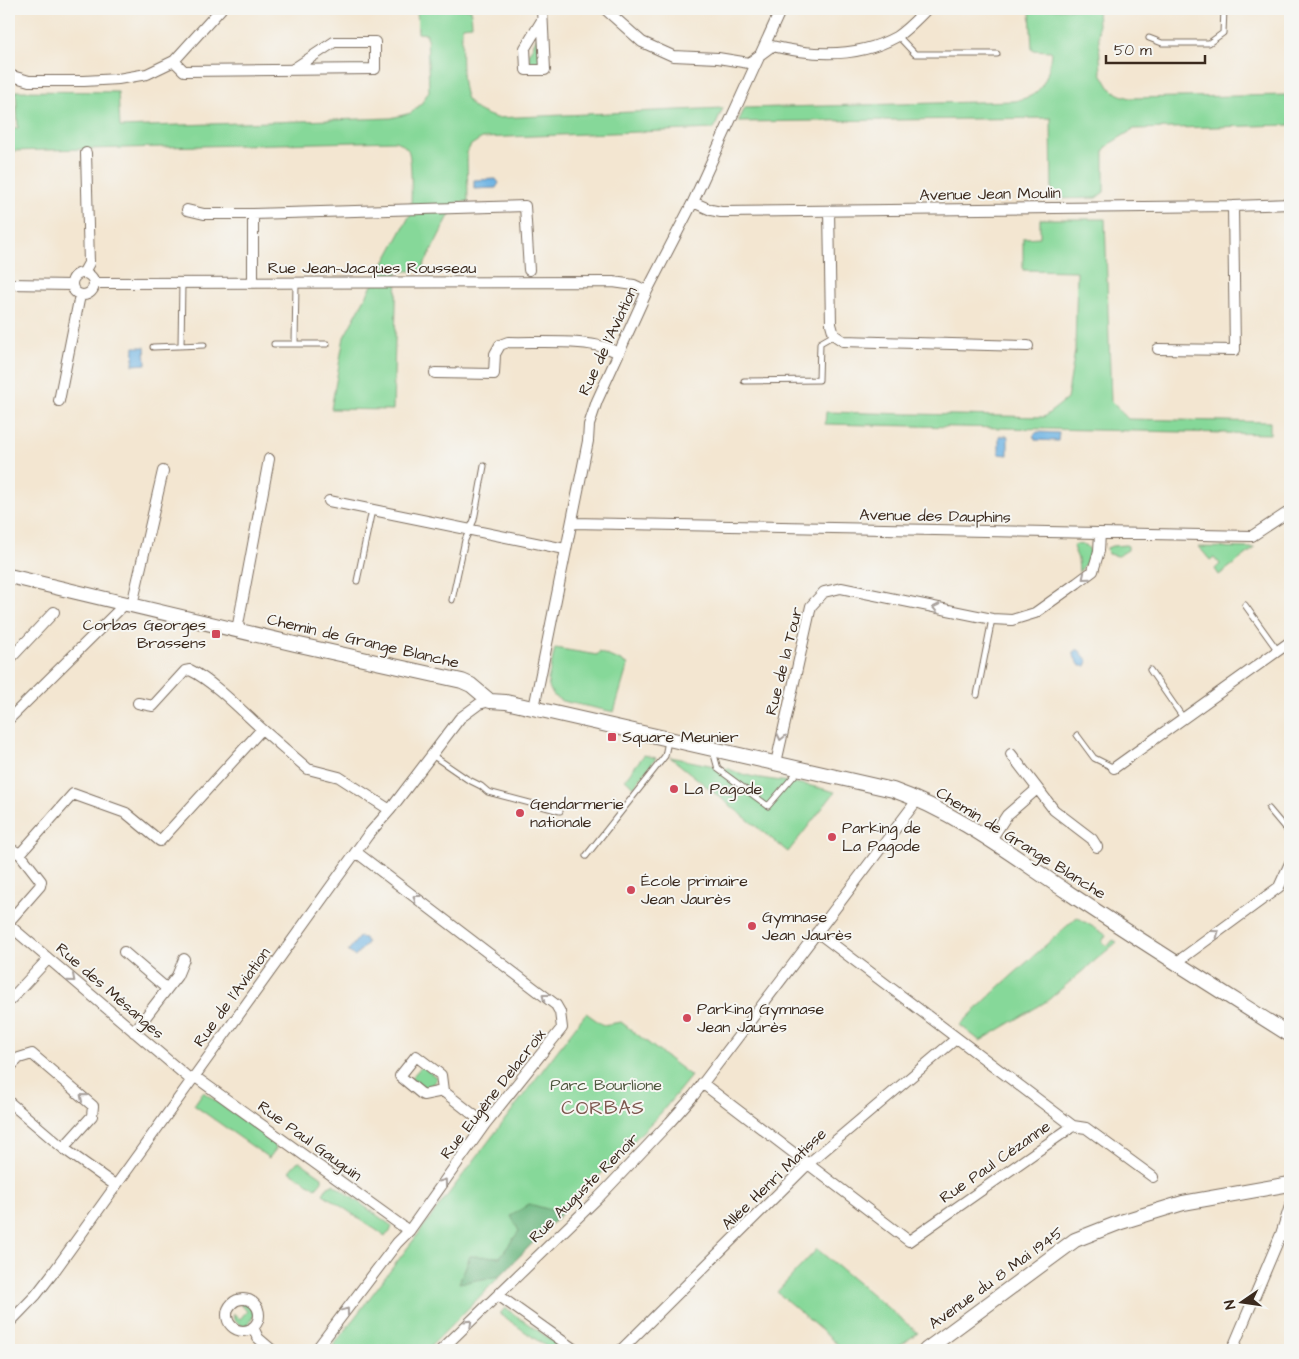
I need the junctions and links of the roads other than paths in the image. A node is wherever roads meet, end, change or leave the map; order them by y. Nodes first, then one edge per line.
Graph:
1 (221, 9) edge
2 (542, 9) edge
3 (606, 9) edge
4 (781, 9) edge
5 (927, 9) edge
6 (1224, 9) edge
7 (542, 20) dead end
8 (897, 36) junction
9 (1149, 38) dead end
10 (760, 54) junction
11 (997, 54) dead end
12 (174, 61) junction
13 (292, 70) junction
14 (9, 75) edge
15 (86, 153) dead end
16 (693, 202) junction
17 (1290, 204) edge
18 (1233, 206) junction
19 (187, 210) dead end
20 (829, 211) junction
21 (253, 214) junction
22 (529, 270) dead end
23 (84, 272) junction
24 (94, 283) junction
25 (182, 283) junction
26 (253, 283) junction
27 (296, 283) junction
28 (9, 284) edge
29 (72, 285) junction
30 (648, 291) junction
31 (80, 294) junction
32 (834, 335) junction
33 (274, 344) dead end
34 (295, 344) junction
35 (327, 344) dead end
36 (204, 345) dead end
37 (153, 346) dead end
38 (181, 346) junction
39 (1028, 346) dead end
40 (1158, 349) dead end
41 (618, 353) junction
42 (435, 373) dead end
43 (744, 381) dead end
44 (59, 401) dead end
45 (269, 459) dead end
46 (484, 466) dead end
47 (163, 471) dead end
48 (329, 501) dead end
49 (372, 510) junction
50 (1290, 512) edge
51 (572, 523) junction
52 (469, 530) junction
53 (1100, 533) junction
54 (565, 548) junction
55 (10, 579) edge
56 (356, 581) dead end
57 (452, 600) dead end
58 (129, 604) junction
59 (1245, 605) dead end
60 (54, 612) dead end
61 (992, 619) junction
62 (237, 630) junction
63 (1290, 642) edge
64 (1278, 651) junction
65 (9, 660) edge
66 (1150, 670) dead end
67 (977, 695) dead end
68 (490, 701) junction
69 (138, 703) dead end
70 (534, 708) junction
71 (9, 719) edge
72 (1184, 719) junction
73 (262, 729) junction
74 (1077, 735) dead end
75 (668, 738) junction
76 (712, 748) junction
77 (432, 754) junction
78 (1011, 754) dead end
79 (776, 763) junction
80 (800, 768) junction
81 (1114, 768) joint
82 (1037, 789) junction
83 (918, 799) junction
84 (1269, 809) dead end
85 (390, 810) junction
86 (560, 811) dead end
87 (1290, 834) edge
88 (990, 841) junction
89 (1097, 847) dead end
90 (9, 848) edge
91 (356, 852) junction
92 (20, 854) junction
93 (586, 856) dead end
94 (1290, 863) edge
95 (10, 921) edge
96 (817, 932) junction
97 (124, 952) dead end
98 (48, 959) junction
99 (184, 959) dead end
100 (1177, 962) junction
101 (166, 988) junction
102 (9, 1001) edge
103 (134, 1032) junction
104 (1290, 1035) edge
105 (957, 1038) junction
106 (9, 1068) edge
107 (193, 1078) junction
108 (702, 1083) junction
109 (443, 1091) dead end
110 (9, 1102) edge
111 (485, 1124) junction
112 (1073, 1126) junction
113 (63, 1148) junction
114 (808, 1164) junction
115 (1152, 1177) dead end
116 (116, 1184) junction
117 (1290, 1184) edge
118 (1290, 1206) edge
119 (409, 1231) junction
120 (498, 1295) junction
121 (9, 1323) edge
122 (253, 1328) dead end
123 (272, 1350) edge
124 (316, 1350) edge
125 (441, 1350) edge
126 (575, 1350) edge
127 (621, 1350) edge
128 (926, 1350) edge
129 (1232, 1350) edge

1 - 12 street
2 - 7 street
3 - 10 street
4 - 10 street, Rue de l'Aviation
5 - 8 street
6 - 9 lane
8 - 10 street
8 - 11 lane
10 - 16 street, Rue de l'Aviation
12 - 13 street
12 - 14 street
13 - 13 street
15 - 23 street
16 - 20 street, Avenue Jean Moulin
16 - 30 street, Rue de l'Aviation
17 - 18 street, Avenue Jean Moulin
18 - 20 street, Avenue Jean Moulin
18 - 40 street
19 - 21 street
20 - 32 street
21 - 22 street
21 - 26 street
23 - 24 street
23 - 29 street
24 - 25 street, Rue Jean-Jacques Rousseau
24 - 31 street
25 - 26 street, Rue Jean-Jacques Rousseau
25 - 38 lane
26 - 27 street, Rue Jean-Jacques Rousseau
27 - 30 street, Rue Jean-Jacques Rousseau
27 - 34 lane
28 - 29 street
29 - 31 street
30 - 41 street, Rue de l'Aviation
31 - 44 street
32 - 39 street
32 - 43 lane
33 - 34 lane
34 - 35 lane
36 - 38 lane
37 - 38 lane
41 - 42 street
41 - 51 street, Rue de l'Aviation
45 - 62 street
46 - 52 lane
47 - 58 street
48 - 49 street
49 - 52 street
49 - 56 lane
50 - 53 street, Avenue des Dauphins
51 - 53 street, Avenue des Dauphins
51 - 54 street, Rue de l'Aviation
52 - 54 street
52 - 57 lane
53 -> 61 street, Rue de la Tour
54 - 70 street, Rue de l'Aviation
55 - 58 street, Chemin de Grange Blanche
58 - 62 street, Chemin de Grange Blanche
58 - 71 street
59 - 64 lane
60 - 65 street
61 - 67 lane
61 -> 79 street, Rue de la Tour
62 - 68 street, Chemin de Grange Blanche
63 - 64 street
64 - 72 street
66 - 72 lane
68 - 70 street, Chemin de Grange Blanche
68 - 77 street, Rue de l'Aviation
69 - 73 street
70 - 75 street, Chemin de Grange Blanche
72 - 81 street
73 - 85 street
73 - 92 street
74 - 81 lane
75 - 76 street, Chemin de Grange Blanche
75 - 93 lane
76 - 79 street, Chemin de Grange Blanche
76 - 80 lane
77 - 85 street, Rue de l'Aviation
77 - 86 lane
78 - 82 street
79 - 80 street, Chemin de Grange Blanche
80 - 83 street, Chemin de Grange Blanche
82 - 88 street
82 - 89 street
83 - 88 street, Chemin de Grange Blanche
83 - 96 street, Rue Auguste Renoir
84 - 87 lane
85 - 91 street, Rue de l'Aviation
88 - 100 street, Chemin de Grange Blanche
90 - 92 street
91 - 107 street, Rue de l'Aviation
111 -> 91 street, Rue Eugène Delacroix
92 - 95 street
100 -> 94 street
95 - 98 street, Rue des Mésanges
96 - 105 street, Rue Paul Cézanne
96 - 108 street, Rue Auguste Renoir
97 - 101 street
98 - 102 street
98 -> 103 street, Rue des Mésanges
99 - 101 street
100 - 104 street, Chemin de Grange Blanche
101 - 103 street
103 - 107 street, Rue des Mésanges
105 - 112 street, Rue Paul Cézanne
105 - 114 street, Allée Henri Matisse
113 -> 106 street
107 - 116 street, Rue de l'Aviation
107 - 119 street, Rue Paul Gauguin
108 - 114 street, Rue Paul Cézanne
108 - 120 street, Rue Auguste Renoir
109 - 111 street
110 - 113 street
119 -> 111 street, Rue Eugène Delacroix
112 - 114 street, Rue Paul Cézanne
112 - 115 street
113 - 116 street
114 - 127 street, Allée Henri Matisse
116 - 121 street, Rue de l'Aviation
117 - 128 street, Avenue du 8 Mai 1945
118 - 129 street
124 -> 119 street, Rue Eugène Delacroix
125 -> 120 street, Rue Auguste Renoir
120 - 126 street
122 - 123 street

